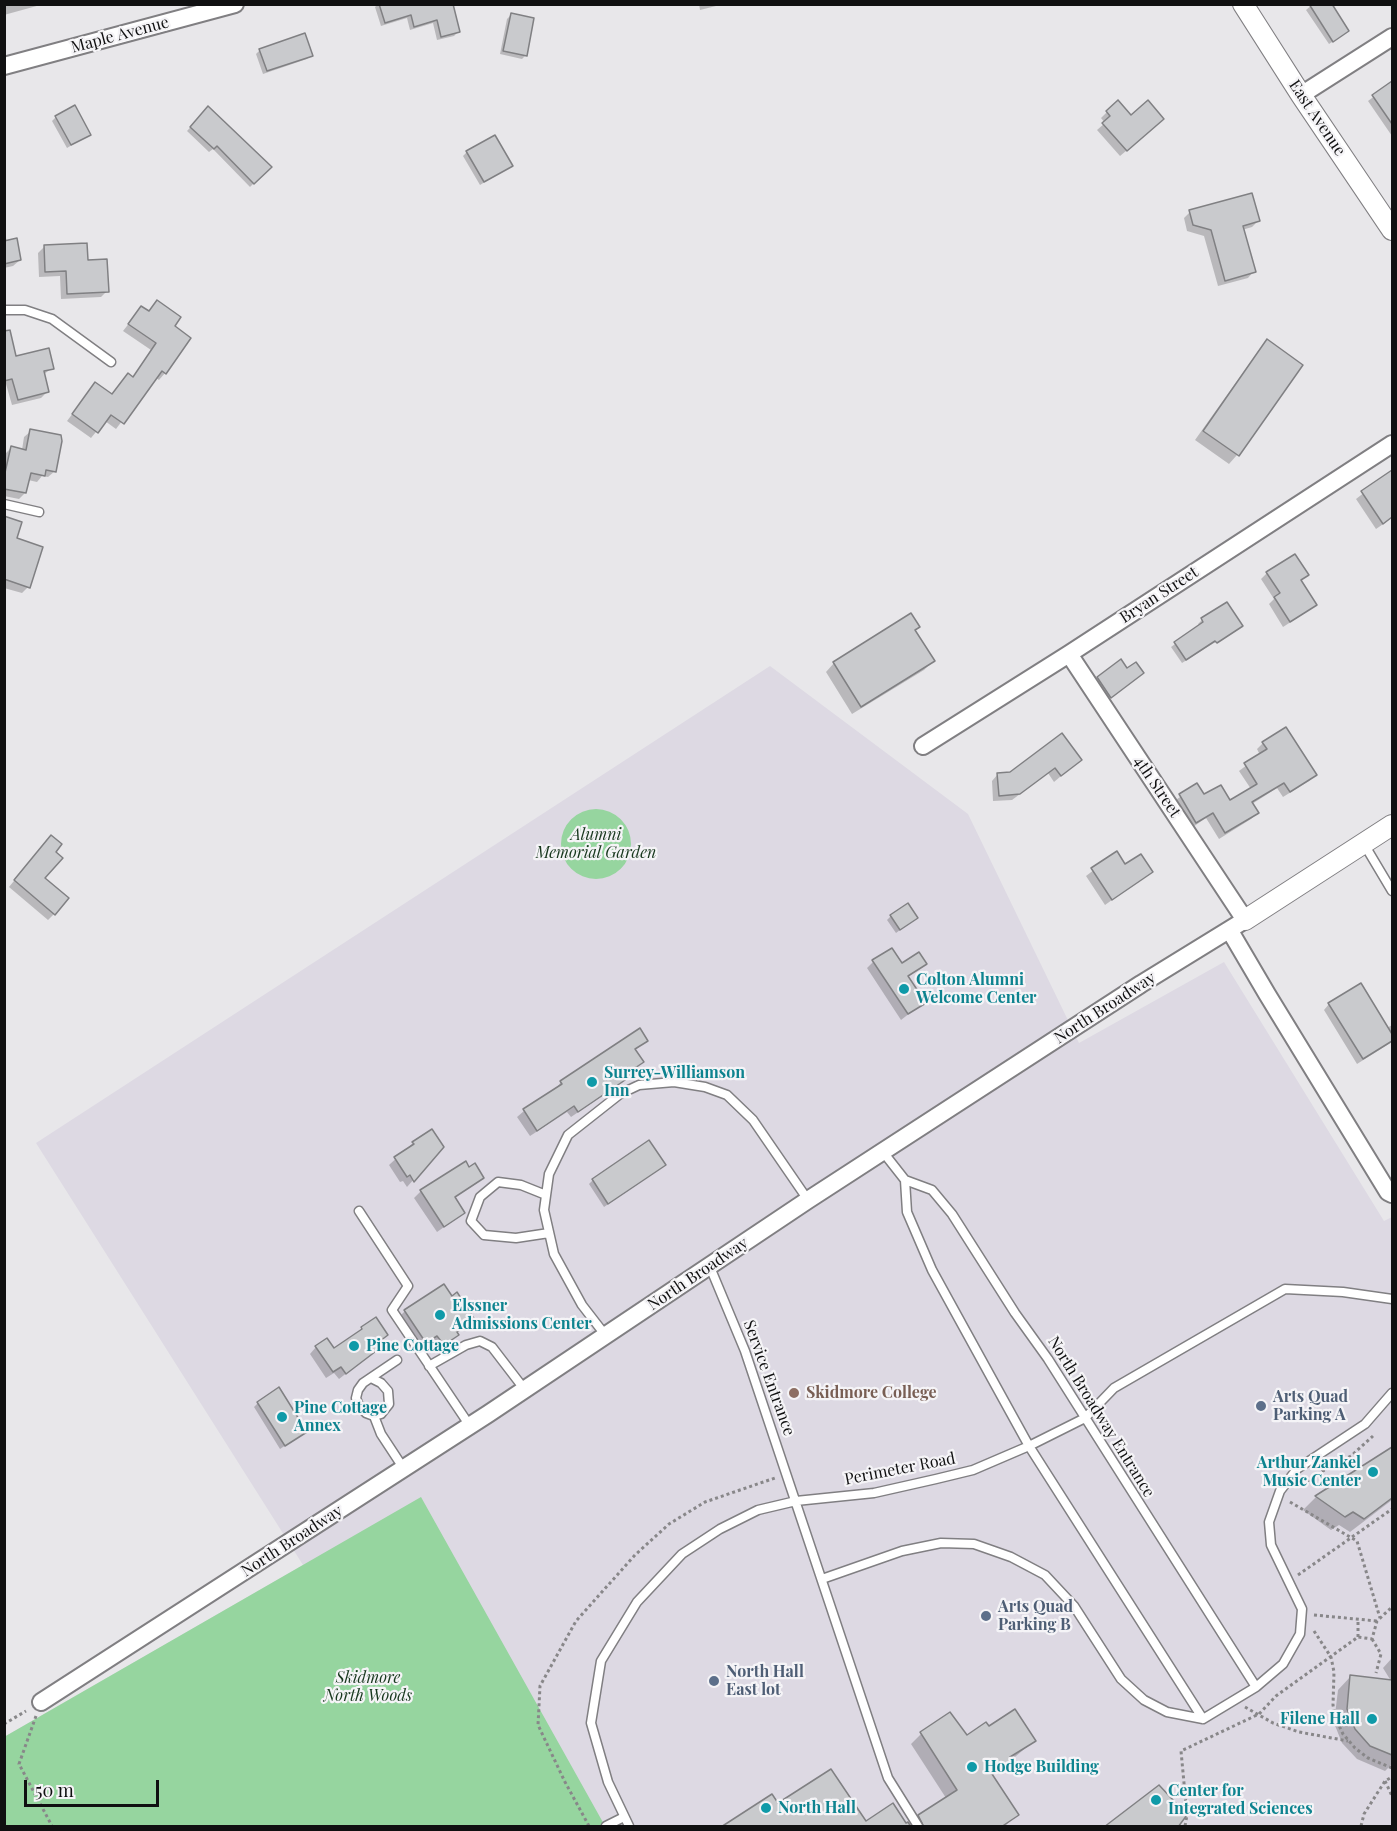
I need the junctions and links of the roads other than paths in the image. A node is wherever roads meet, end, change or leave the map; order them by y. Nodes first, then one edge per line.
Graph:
1 (235, 4) edge
2 (1243, 4) edge
3 (1392, 37) edge
4 (4, 66) edge
5 (1301, 95) junction
6 (1392, 230) edge
7 (4, 310) edge
8 (111, 362) dead end
9 (1392, 444) edge
10 (4, 504) edge
11 (39, 512) dead end
12 (1069, 654) junction
13 (923, 746) dead end
14 (1392, 825) edge
15 (1364, 844) junction
16 (1392, 891) edge
17 (1238, 925) junction
18 (883, 1152) junction
19 (905, 1180) junction
20 (1390, 1193) edge
21 (546, 1195) junction
22 (808, 1200) junction
23 (359, 1211) dead end
24 (549, 1233) junction
25 (710, 1267) junction
26 (1392, 1299) edge
27 (606, 1336) junction
28 (397, 1360) dead end
29 (429, 1366) junction
30 (371, 1378) junction
31 (525, 1390) junction
32 (1392, 1393) edge
33 (374, 1416) junction
34 (1084, 1418) junction
35 (470, 1426) junction
36 (1029, 1446) junction
37 (404, 1469) junction
38 (796, 1501) junction
39 (822, 1579) junction
40 (1256, 1687) junction
41 (41, 1702) road end
42 (1203, 1719) junction
43 (624, 1817) junction
44 (606, 1827) edge
45 (629, 1827) edge
46 (918, 1827) edge

1 - 4 street, Maple Avenue
2 - 5 street, East Avenue
3 - 5 street
5 - 6 street, East Avenue
7 - 8 lane
9 - 12 street, Bryan Street
10 - 11 lane
12 - 13 street, Bryan Street
12 - 17 street, 4th Street
14 - 15 street, North Broadway
15 - 16 lane
15 - 17 street, North Broadway
17 - 18 street, North Broadway
17 - 20 street, 4th Street
18 - 19 lane
18 - 22 street, North Broadway
19 - 34 lane, North Broadway Entrance
19 - 36 lane
21 - 22 lane
21 - 24 lane
21 - 24 lane
22 - 25 street, North Broadway
23 - 29 lane
24 - 27 lane
25 - 27 street, North Broadway
25 - 38 lane, Service Entrance
26 - 34 lane, Perimeter Road
27 - 31 street, North Broadway
28 - 30 lane
29 - 31 lane
29 - 35 lane
30 - 33 lane
30 - 33 lane
31 - 35 street, North Broadway
32 - 40 lane
33 - 37 lane
34 - 36 lane, Perimeter Road
34 - 40 lane, North Broadway Entrance
35 - 37 street, North Broadway
36 - 38 lane, Perimeter Road
36 - 42 lane
37 - 41 street, North Broadway
38 - 39 lane, Service Entrance
38 - 43 lane, Perimeter Road
39 - 42 lane
39 - 46 lane, Service Entrance
40 - 42 lane
43 - 44 lane
43 - 45 lane, Perimeter Road

